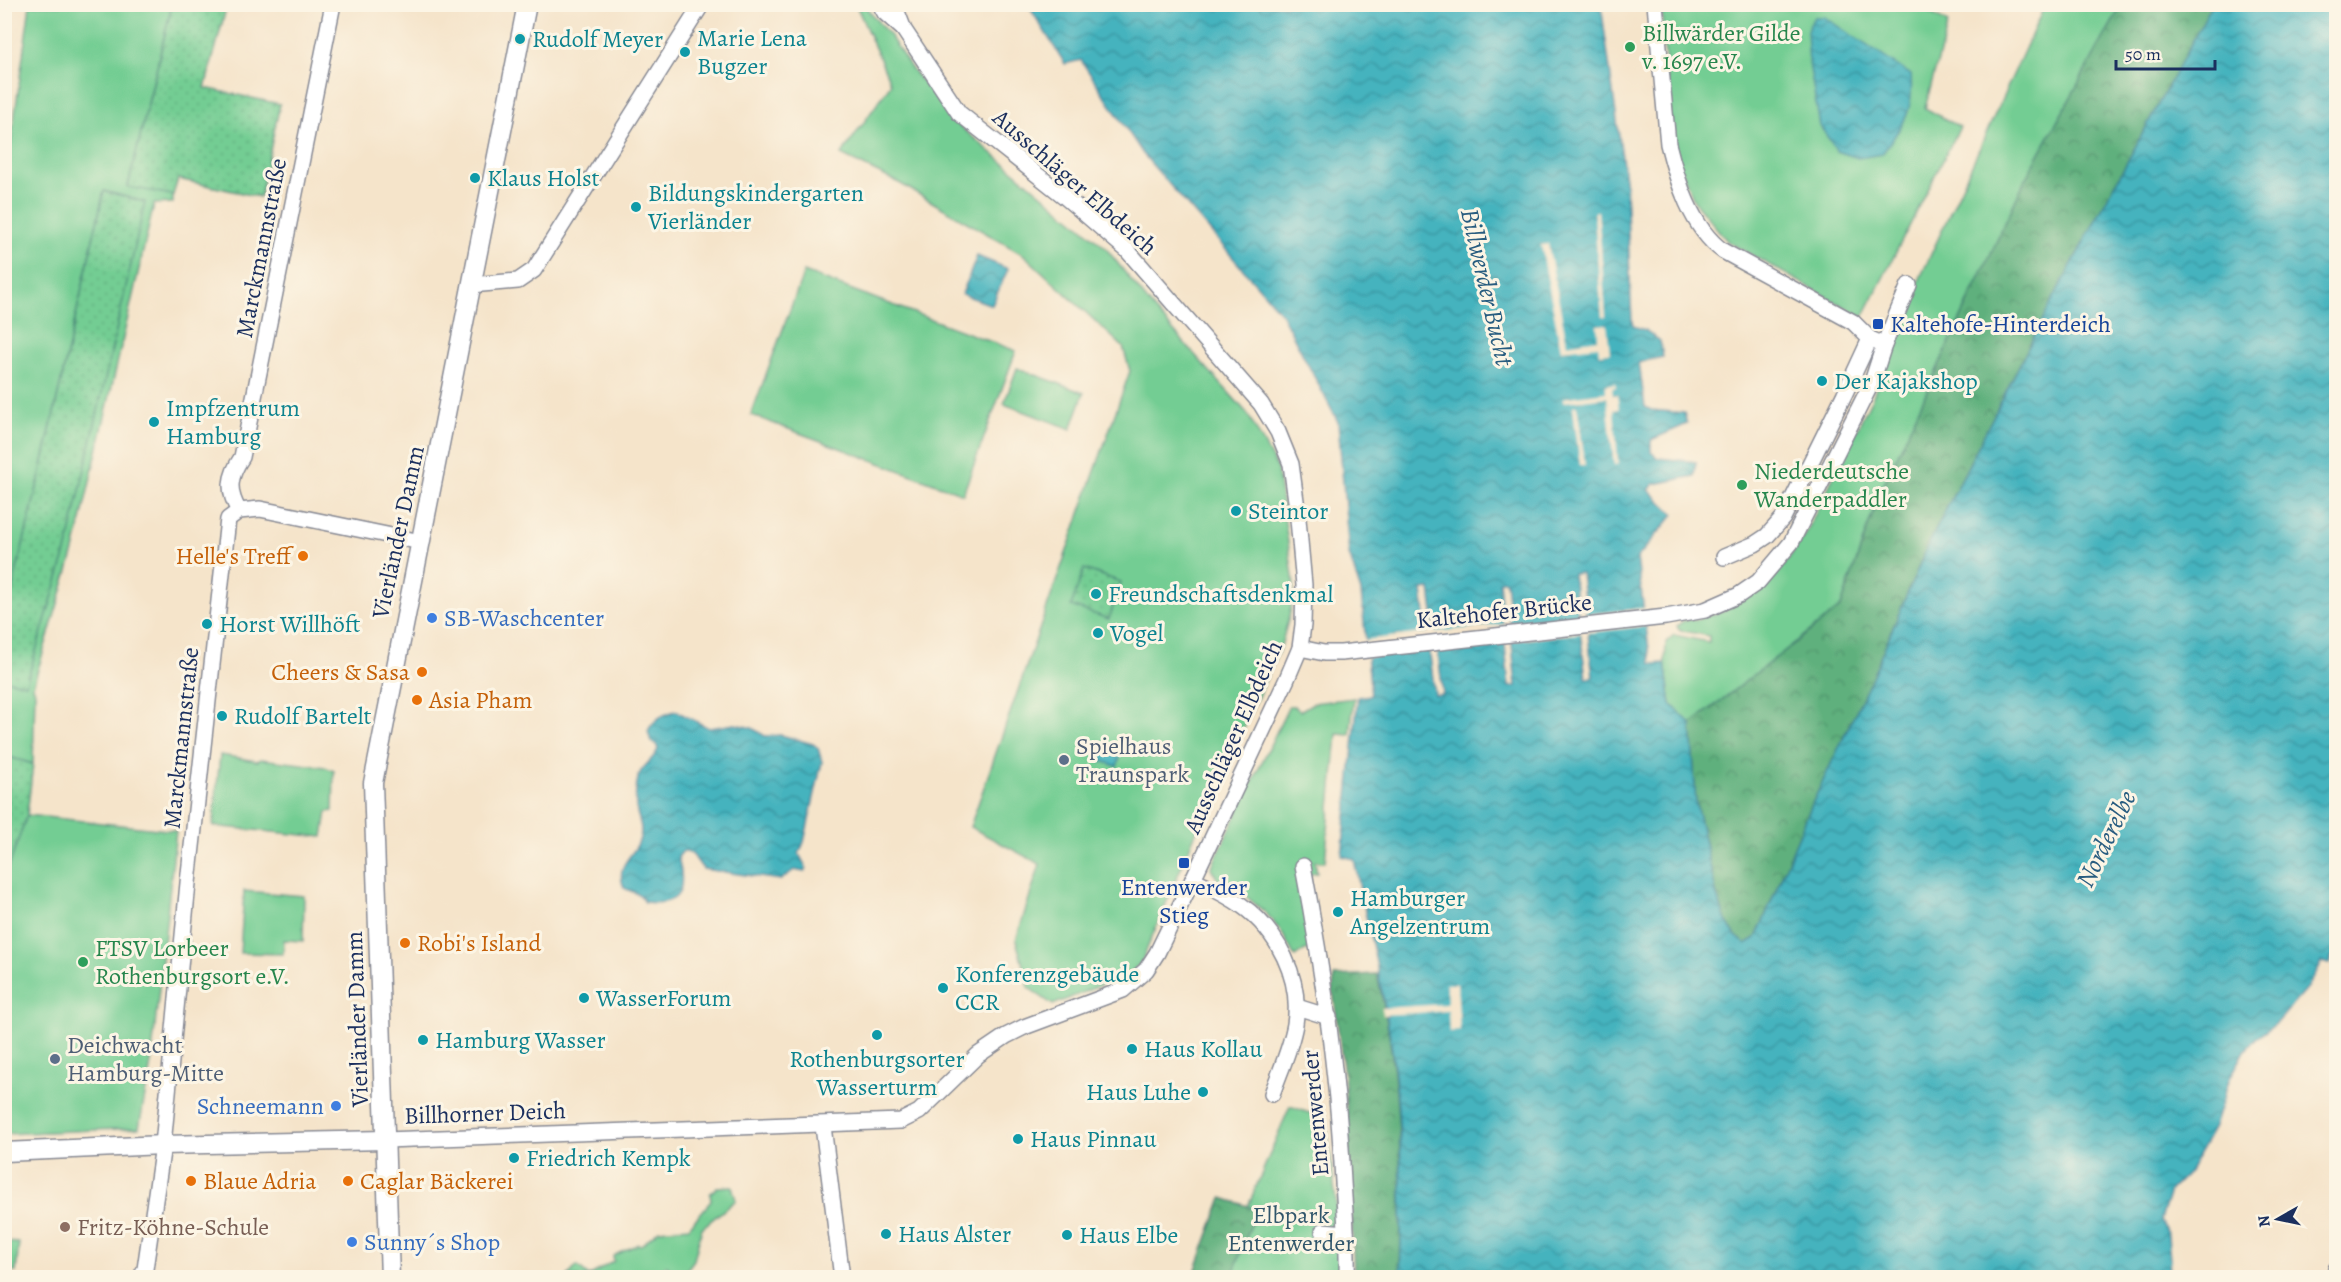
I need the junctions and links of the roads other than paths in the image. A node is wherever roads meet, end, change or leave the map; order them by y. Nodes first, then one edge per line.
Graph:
1 (333, 4) edge
2 (527, 4) edge
3 (702, 4) edge
4 (880, 4) edge
5 (894, 4) edge
6 (1655, 4) edge
7 (904, 30) junction
8 (471, 285) junction
9 (1909, 285) dead end
10 (1877, 342) junction
11 (239, 511) junction
12 (421, 542) junction
13 (1724, 557) dead end
14 (1300, 648) junction
15 (1303, 866) dead end
16 (1193, 879) junction
17 (1297, 1007) junction
18 (1329, 1017) junction
19 (1272, 1094) dead end
20 (823, 1126) junction
21 (386, 1140) junction
22 (163, 1145) junction
23 (4, 1152) edge
24 (1323, 1231) dead end
25 (1346, 1233) junction
26 (2337, 1269) edge
27 (140, 1278) edge
28 (390, 1278) edge
29 (842, 1278) edge
30 (1347, 1278) edge
31 (2333, 1278) edge

1 - 11 street, Marckmannstraße
2 - 8 street, Vierländer Damm
3 - 8 street
4 - 7 street
5 - 7 street, Ausschläger Elbdeich
6 - 10 street
7 - 14 street, Ausschläger Elbdeich
8 - 12 street, Vierländer Damm
9 - 10 street
10 - 13 street
10 - 14 street, Kaltehofer Brücke
11 - 12 street
11 - 22 street, Marckmannstraße
12 - 21 street, Vierländer Damm
14 - 16 street, Ausschläger Elbdeich
15 - 18 street, Entenwerder
16 - 17 street
16 - 20 street, Ausschläger Elbdeich
17 - 18 street, Entenwerder
17 - 19 street
18 - 25 street, Entenwerder
20 - 21 street, Billhorner Deich
20 - 29 street
21 - 22 street, Billhorner Deich
21 - 28 street, Vierländer Damm
22 - 23 street, Billhorner Deich
22 - 27 street, Marckmannstraße
24 - 25 street
25 - 30 street, Entenwerder
26 - 31 street

